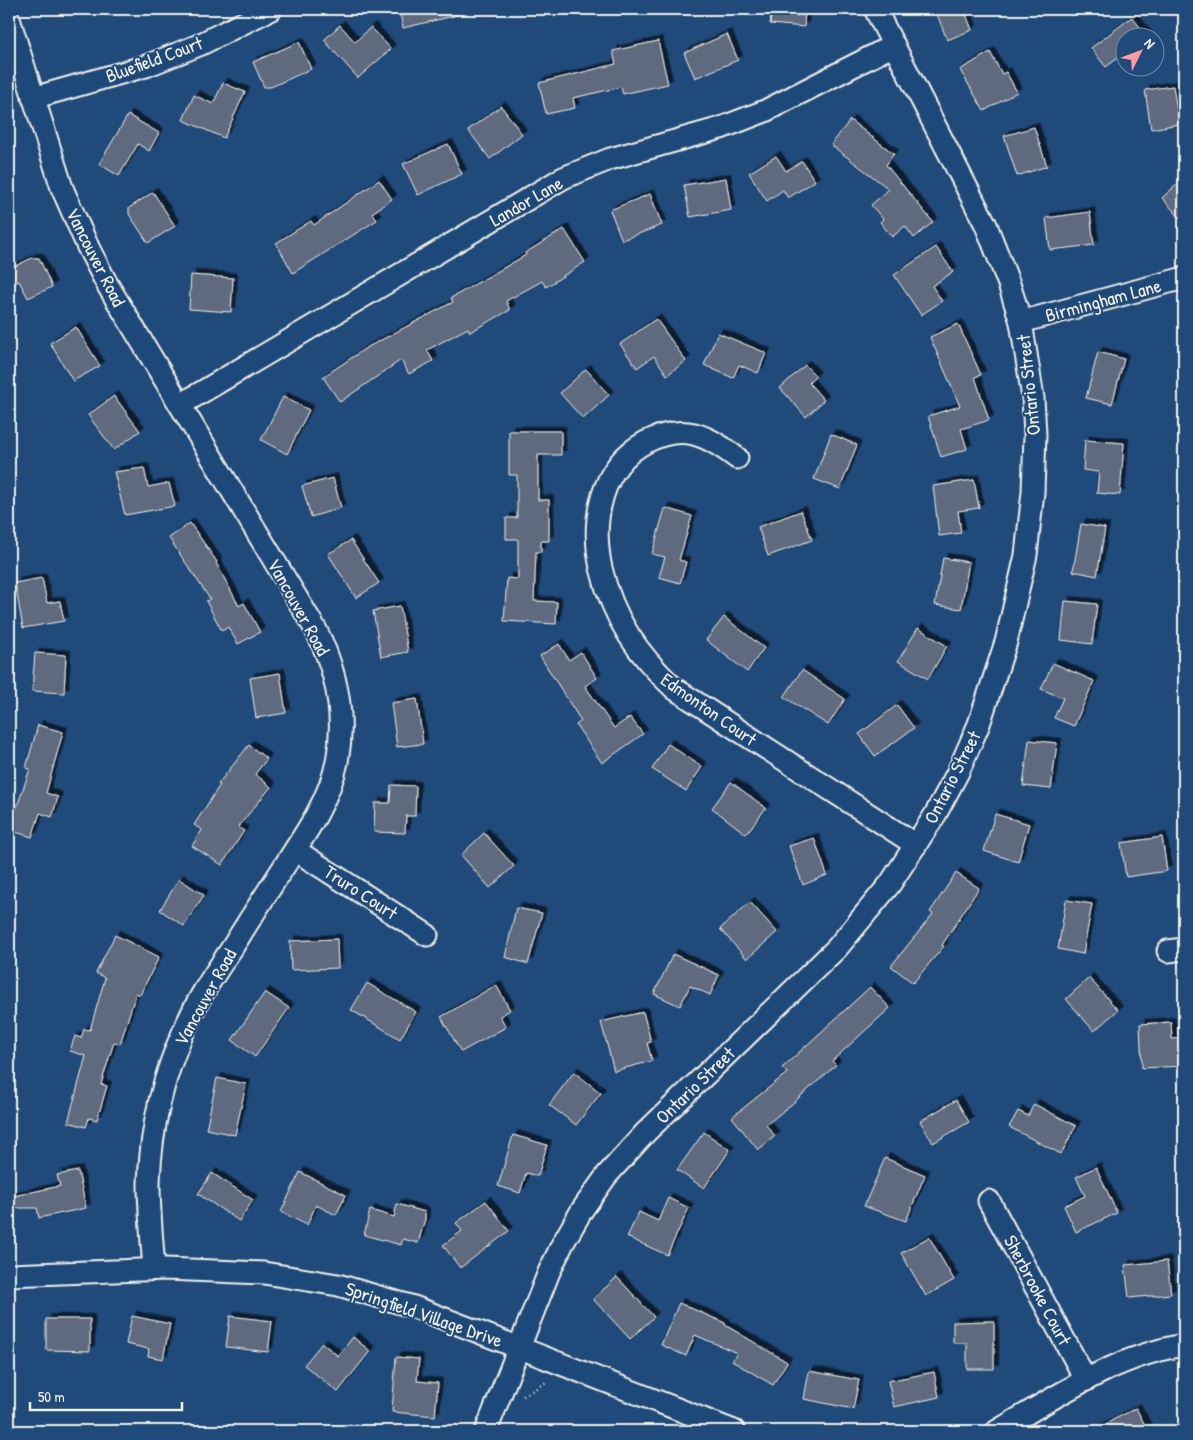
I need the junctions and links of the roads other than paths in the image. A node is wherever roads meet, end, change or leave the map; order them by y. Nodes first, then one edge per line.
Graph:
1 (271, 9) edge
2 (875, 9) edge
3 (9, 19) edge
4 (894, 45) junction
5 (33, 98) junction
6 (1184, 278) edge
7 (1022, 322) junction
8 (180, 405) junction
9 (737, 458) dead end
10 (916, 845) junction
11 (295, 850) junction
12 (427, 935) dead end
13 (989, 1201) dead end
14 (154, 1269) junction
15 (9, 1275) edge
16 (1184, 1345) edge
17 (519, 1347) junction
18 (1086, 1380) junction
19 (486, 1431) edge
20 (734, 1431) edge
21 (997, 1431) edge

1 - 5 street, Bluefield Court
2 - 4 street, Ontario Street
3 - 5 street, Vancouver Road
4 - 7 street, Ontario Street
4 - 8 street, Landor Lane
5 - 8 street, Vancouver Road
6 - 7 street, Birmingham Lane
7 - 10 street, Ontario Street
8 - 11 street, Vancouver Road
9 - 10 street, Edmonton Court
10 - 17 street, Ontario Street
11 - 12 street, Truro Court
11 - 14 street, Vancouver Road
13 - 18 street, Sherbrooke Court
14 - 15 street, Springfield Village Drive
14 - 17 street, Springfield Village Drive
16 - 18 street
17 - 19 street, Ontario Street
17 - 20 street, Springfield Village Drive
18 - 21 street

